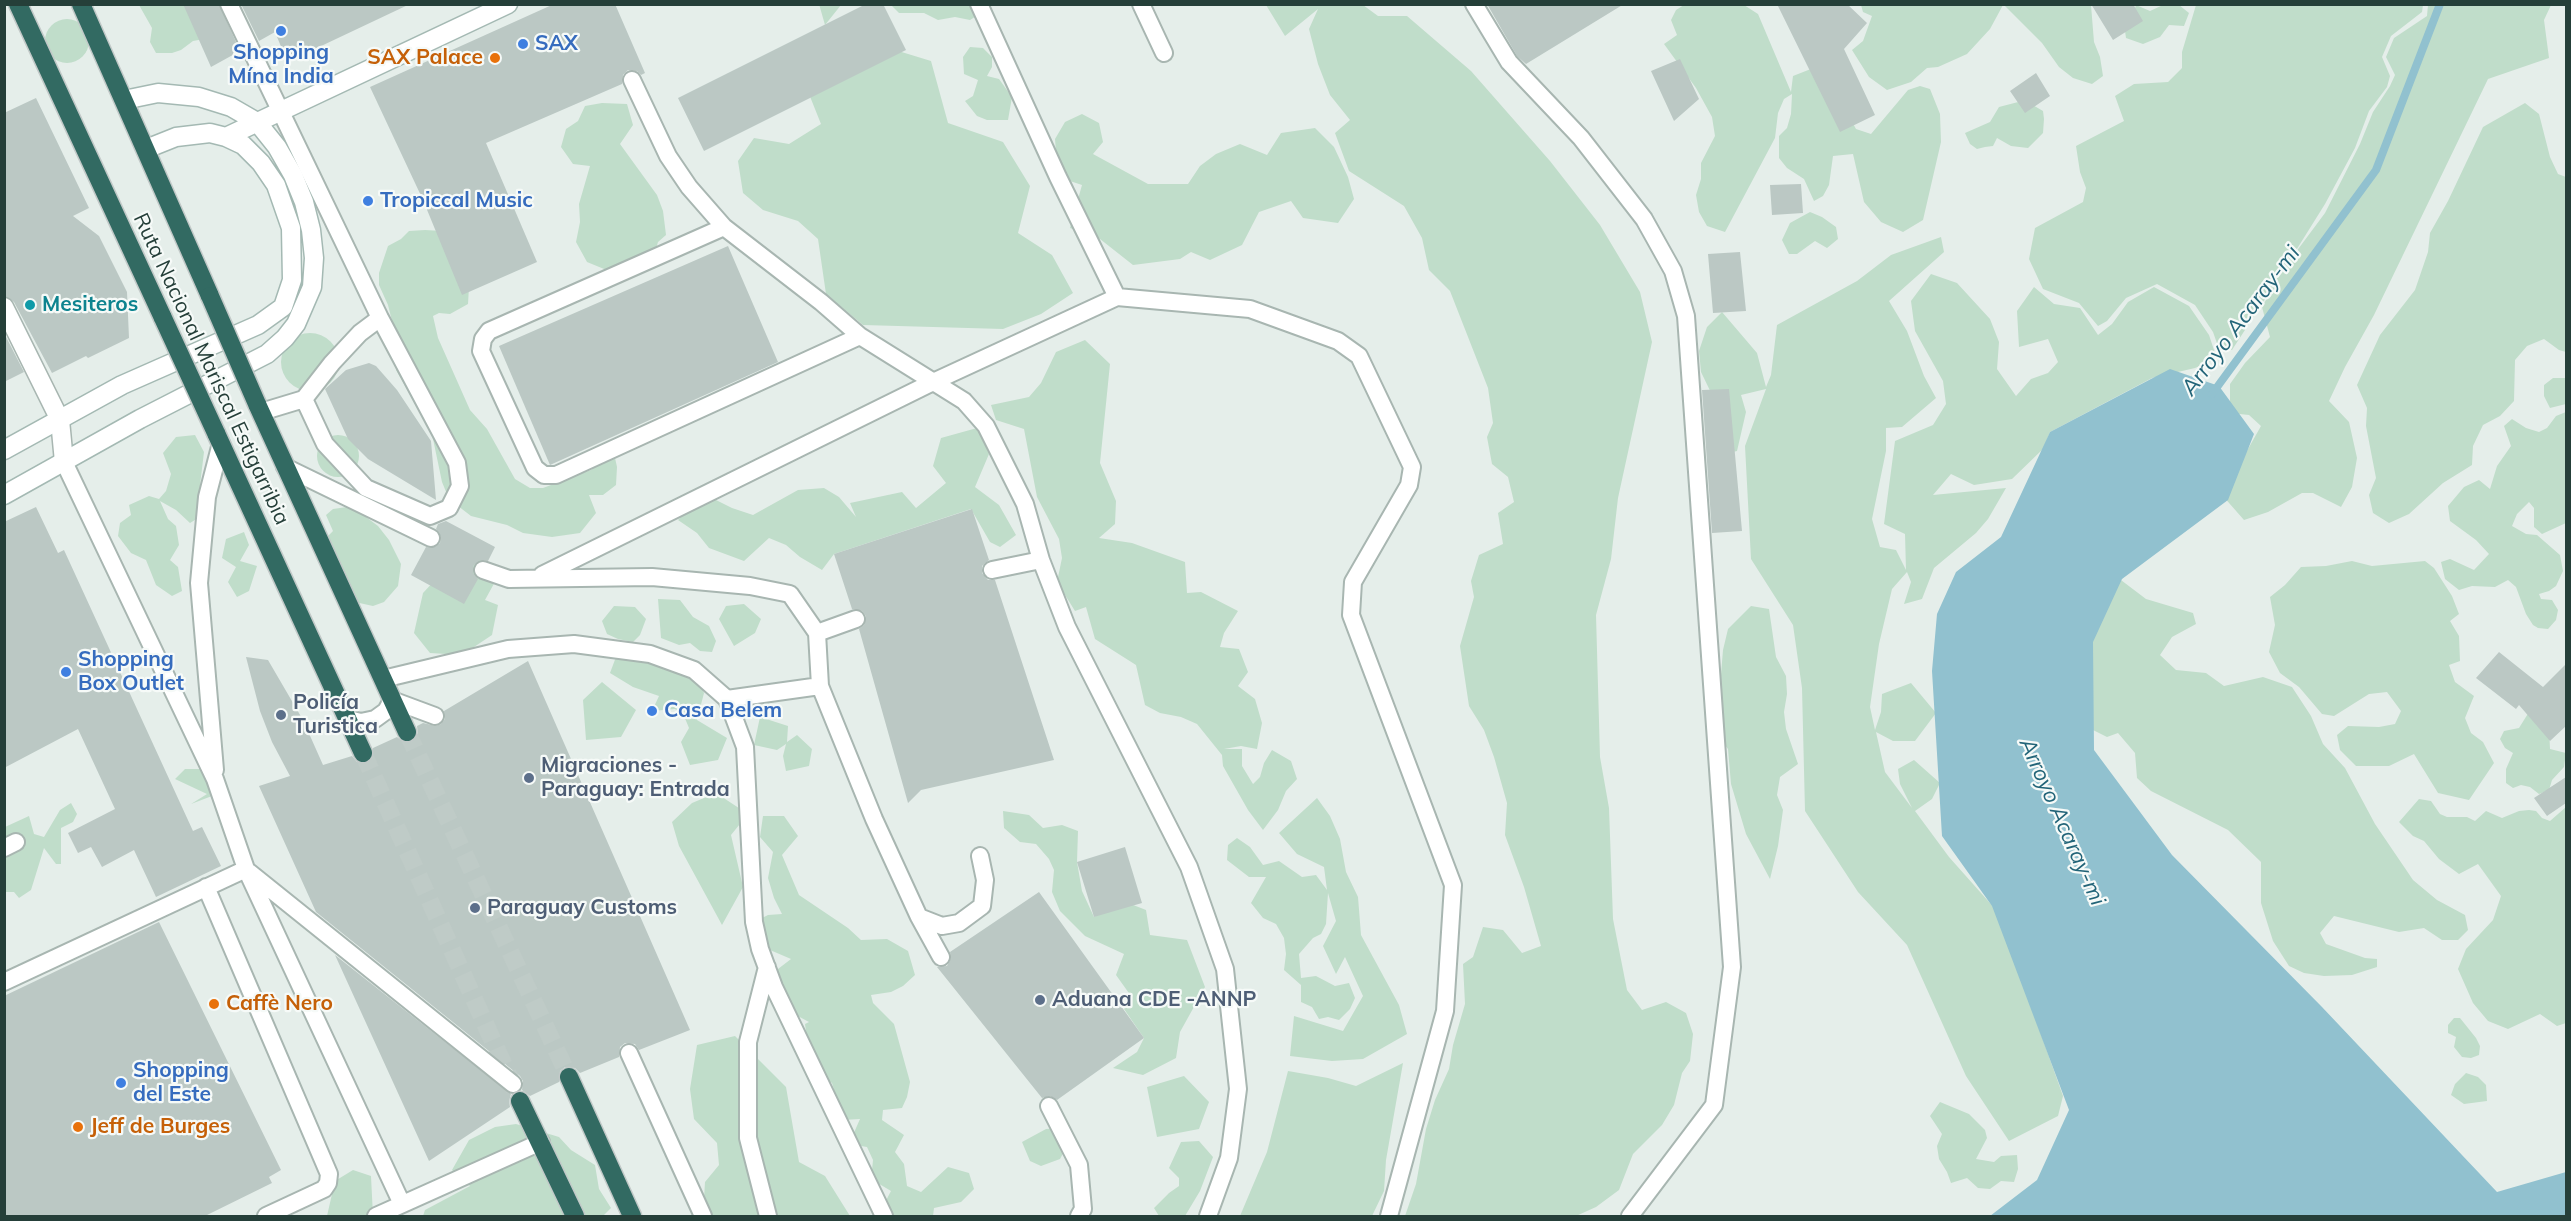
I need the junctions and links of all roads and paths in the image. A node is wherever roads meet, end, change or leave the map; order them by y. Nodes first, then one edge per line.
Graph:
1 (18, 4) edge
2 (81, 4) edge
3 (229, 4) edge
4 (508, 4) edge
5 (979, 4) edge
6 (1141, 4) edge
7 (1474, 4) edge
8 (1164, 53) dead end
9 (632, 80) dead end
10 (124, 100) junction
11 (279, 112) junction
12 (257, 122) junction
13 (226, 137) junction
14 (146, 149) junction
15 (724, 227) junction
16 (1117, 297) junction
17 (4, 307) edge
18 (380, 318) junction
19 (860, 336) junction
20 (933, 382) junction
21 (304, 399) junction
22 (259, 408) junction
23 (60, 420) junction
24 (219, 438) junction
25 (4, 450) edge
26 (64, 462) junction
27 (285, 467) junction
28 (4, 495) edge
29 (431, 538) dead end
30 (1041, 560) junction
31 (483, 570) dead end
32 (992, 570) dead end
33 (539, 577) junction
34 (856, 619) dead end
35 (817, 633) junction
36 (383, 679) junction
37 (820, 686) junction
38 (727, 699) junction
39 (392, 700) junction
40 (435, 716) dead end
41 (348, 719) junction
42 (406, 732) tunnel mouth
43 (363, 753) tunnel mouth
44 (215, 779) junction
45 (980, 856) dead end
46 (246, 869) junction
47 (206, 887) junction
48 (919, 917) junction
49 (941, 957) dead end
50 (767, 967) junction
51 (4, 982) edge
52 (629, 1053) dead end
53 (569, 1077) tunnel mouth
54 (516, 1093) joint
55 (1049, 1106) dead end
56 (541, 1142) junction
57 (409, 1206) edge
58 (266, 1216) edge
59 (376, 1216) edge
60 (575, 1216) edge
61 (632, 1216) edge
62 (704, 1216) edge
63 (768, 1216) edge
64 (884, 1216) edge
65 (1079, 1216) edge
66 (1208, 1216) edge
67 (1389, 1216) edge
68 (1630, 1216) edge

1 - 24 highway, Ruta Nacional Mariscal Estigarribia, bridge
2 - 10 highway, Ruta Nacional Mariscal Estigarribia
3 - 11 lane
4 - 11 street
5 - 16 lane
6 - 8 lane
7 - 68 lane
9 - 15 lane
10 - 12 street
10 - 14 highway, Ruta Nacional Mariscal Estigarribia
11 - 12 street
11 - 18 lane
12 - 13 street
12 - 26 street
13 - 14 street
13 - 23 street
14 - 22 highway, Ruta Nacional Mariscal Estigarribia, bridge
15 - 19 lane
15 - 19 lane
16 - 20 lane
16 - 67 lane
17 - 23 street
18 - 21 lane
18 - 21 lane
19 - 20 lane
20 - 30 lane
20 - 33 lane
21 - 22 lane
22 - 27 highway, Ruta Nacional Mariscal Estigarribia
23 - 25 street
23 - 26 street
24 - 41 highway, Ruta Nacional Mariscal Estigarribia
24 - 44 lane
26 - 28 street
26 - 44 lane
27 - 29 lane
27 - 36 highway, Ruta Nacional Mariscal Estigarribia
30 - 32 lane
30 - 66 lane
31 - 33 lane
33 - 35 lane
34 - 35 lane
35 - 37 lane
36 - 38 lane
36 - 39 highway, Ruta Nacional Mariscal Estigarribia
37 - 38 lane
37 - 48 lane
38 - 50 lane
39 - 40 lane
39 - 41 lane
39 - 42 highway, Ruta Nacional Mariscal Estigarribia
41 - 43 highway, Ruta Nacional Mariscal Estigarribia
44 - 46 lane
45 - 48 lane
46 - 47 lane
46 - 54 lane
46 - 57 lane
47 - 51 lane
47 - 58 lane
48 - 49 lane
50 - 63 lane
50 - 64 lane
52 - 62 lane
53 - 61 highway
54 - 56 highway
55 - 65 lane
56 - 57 lane
56 - 60 highway
57 - 59 lane

